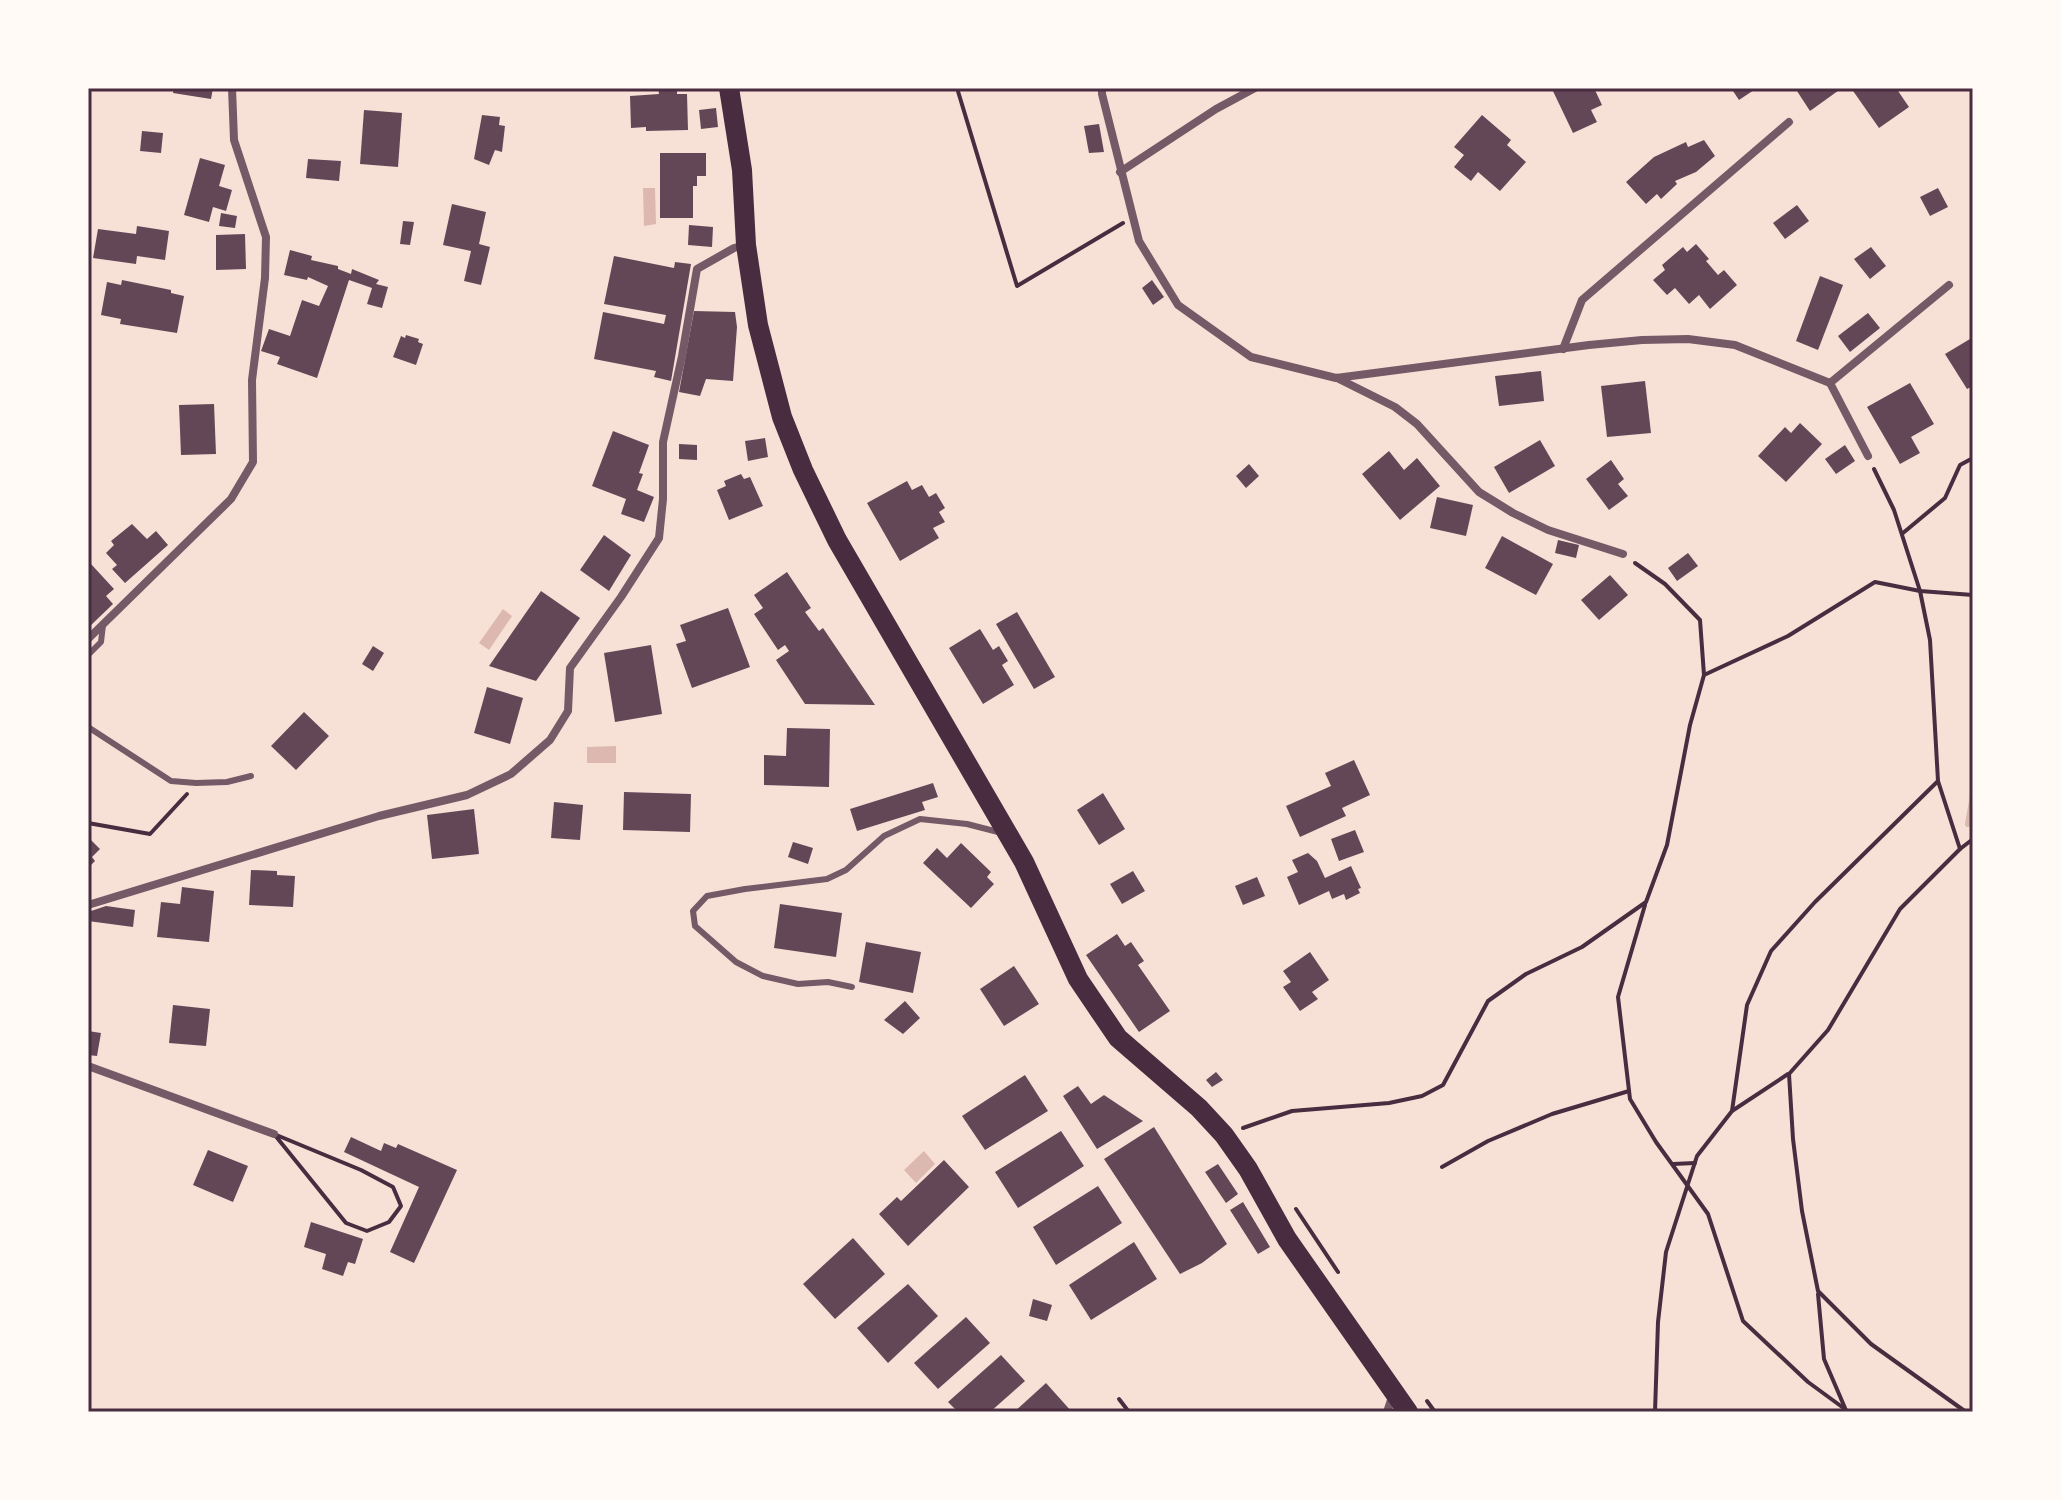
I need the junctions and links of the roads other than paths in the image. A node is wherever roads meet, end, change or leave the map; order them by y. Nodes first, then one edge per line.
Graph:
1 (232, 88) edge
2 (729, 88) edge
3 (1102, 88) edge
4 (1255, 88) edge
5 (1789, 122) dead end
6 (1120, 172) junction
7 (746, 245) junction
8 (1949, 285) dead end
9 (1563, 349) junction
10 (1336, 378) junction
11 (1830, 383) junction
12 (1868, 456) road end
13 (1623, 554) road end
14 (103, 625) junction
15 (88, 639) edge
16 (88, 655) edge
17 (88, 727) edge
18 (251, 776) dead end
19 (1008, 834) junction
20 (88, 905) edge
21 (852, 987) dead end
22 (88, 1066) edge
23 (274, 1134) road end
24 (1390, 1402) edge
25 (1408, 1412) edge

1 - 14 street
2 - 7 main road
3 - 6 street
4 - 6 street
5 - 9 street
6 - 10 street
7 - 19 main road
7 - 20 street
8 - 11 street
9 - 10 street
9 - 11 street
10 - 13 street
11 - 12 street
14 - 15 street
14 - 16 lane
17 - 18 lane
19 - 21 lane
19 - 24 main road
22 - 23 street
24 - 25 main road

